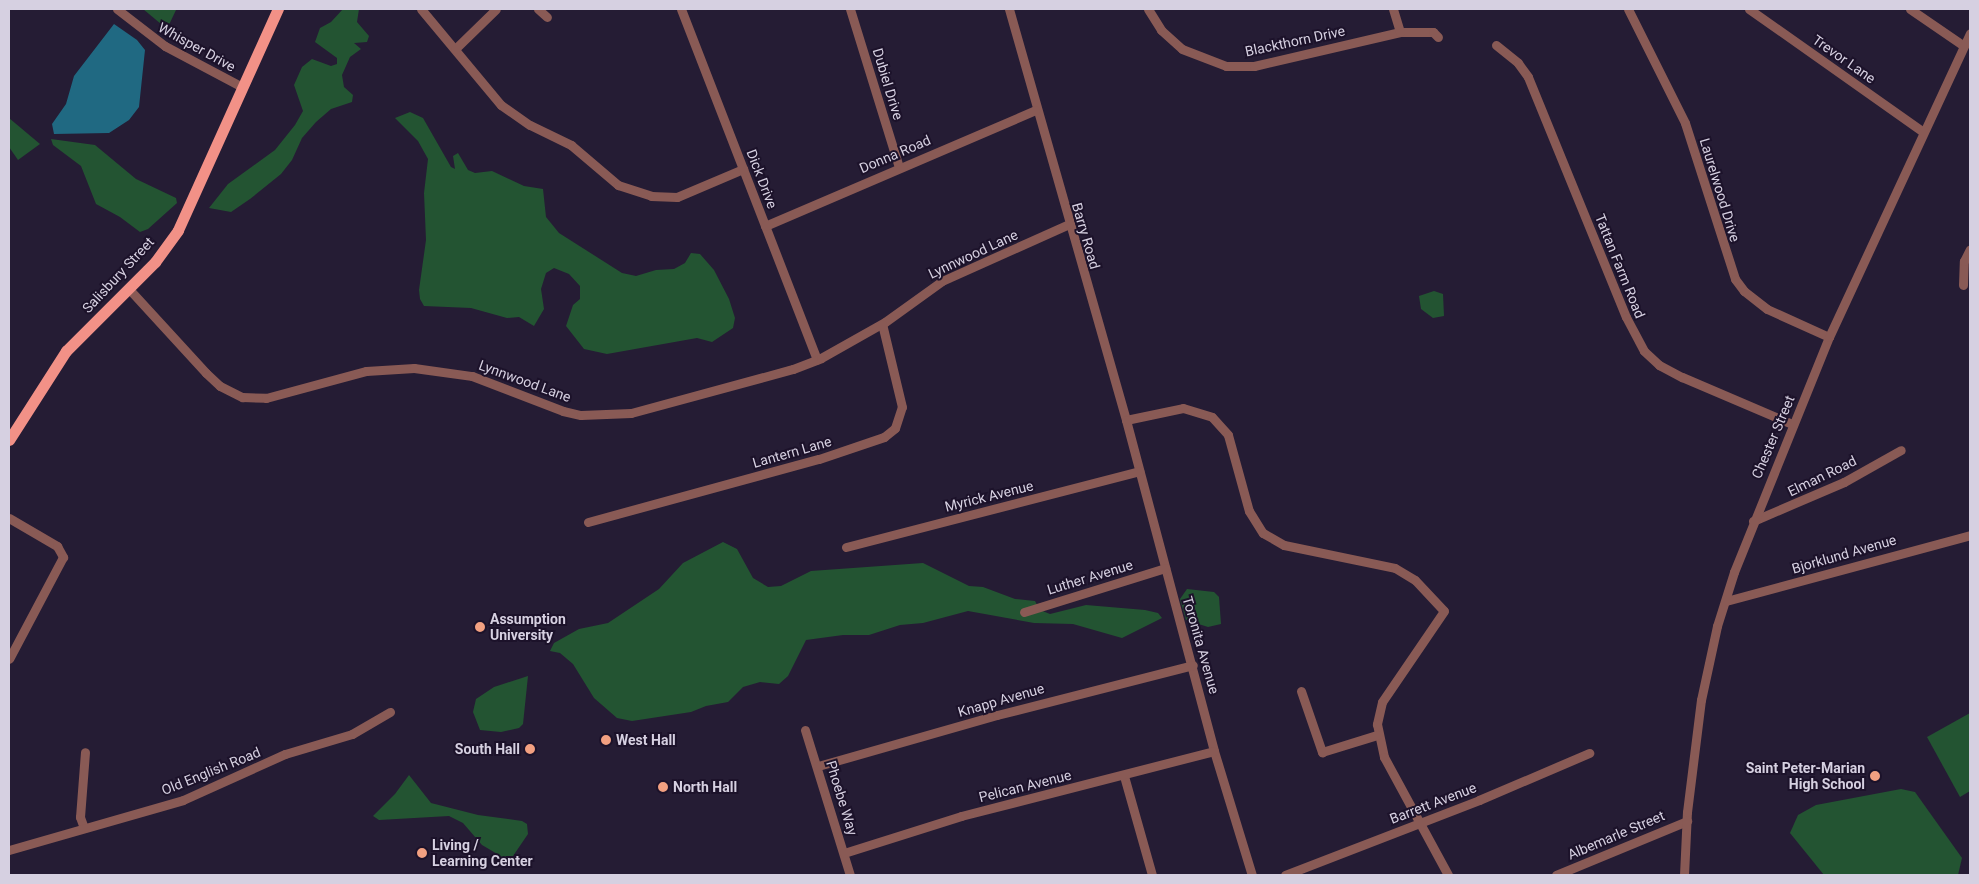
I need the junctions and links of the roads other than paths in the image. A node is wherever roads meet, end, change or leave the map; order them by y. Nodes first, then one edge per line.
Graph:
1 (117, 9) edge
2 (278, 9) edge
3 (421, 9) edge
4 (496, 9) edge
5 (538, 9) edge
6 (681, 9) edge
7 (850, 9) edge
8 (1009, 9) edge
9 (1148, 9) edge
10 (1393, 9) edge
11 (1628, 9) edge
12 (1749, 9) edge
13 (1910, 9) edge
14 (547, 17) dead end
15 (1400, 32) junction
16 (1970, 34) edge
17 (1438, 36) dead end
18 (1496, 45) dead end
19 (1964, 46) junction
20 (455, 49) junction
21 (242, 87) junction
22 (1036, 110) junction
23 (1922, 131) junction
24 (899, 167) junction
25 (743, 169) junction
26 (1069, 224) junction
27 (765, 226) junction
28 (1970, 249) edge
29 (1963, 285) dead end
30 (129, 289) junction
31 (882, 324) junction
32 (1829, 337) junction
33 (817, 360) junction
34 (1126, 420) junction
35 (1792, 424) junction
36 (9, 440) edge
37 (1901, 450) dead end
38 (1139, 471) junction
39 (9, 518) edge
40 (1753, 521) junction
41 (588, 522) dead end
42 (1970, 535) edge
43 (846, 547) dead end
44 (1165, 568) junction
45 (1726, 601) junction
46 (1024, 612) dead end
47 (9, 659) edge
48 (1194, 664) junction
49 (1301, 691) dead end
50 (390, 712) dead end
51 (805, 730) dead end
52 (1377, 735) junction
53 (1214, 751) junction
54 (85, 752) dead end
55 (1589, 753) dead end
56 (818, 766) junction
57 (1124, 776) junction
58 (1687, 821) junction
59 (1421, 824) junction
60 (84, 828) junction
61 (9, 850) edge
62 (844, 853) junction
63 (850, 875) edge
64 (1152, 875) edge
65 (1252, 875) edge
66 (1285, 875) edge
67 (1448, 875) edge
68 (1556, 875) edge
69 (1684, 875) edge

1 - 21 street, Whisper Drive
2 - 21 main road, Salisbury Street
3 - 20 street
4 - 20 street
5 - 14 street
6 - 25 street, Dick Drive
7 - 24 street, Dubiel Drive
8 - 22 street, Barry Road
9 - 15 street, Blackthorn Drive
10 - 15 street
11 - 32 street, Laurelwood Drive
12 - 23 street, Trevor Lane
13 - 19 street
15 - 17 street, Blackthorn Drive
16 - 19 street, Chester Street
18 - 35 street, Tattan Farm Road
19 - 23 street, Chester Street
20 - 25 street
21 - 30 main road, Salisbury Street
22 - 24 street, Donna Road
22 - 26 street, Barry Road
23 - 32 street, Chester Street
24 - 27 street, Donna Road
25 - 27 street, Dick Drive
26 - 31 street, Lynnwood Lane
26 - 34 street, Barry Road
27 - 33 street, Dick Drive
28 - 29 street
30 - 33 street, Lynnwood Lane
30 - 36 main road, Salisbury Street
31 - 33 street, Lynnwood Lane
31 - 41 street, Lantern Lane
32 - 35 street, Chester Street
34 - 38 street, Toronita Avenue
34 - 52 street
35 - 40 street, Chester Street
37 - 40 street, Elman Road
38 - 43 street, Myrick Avenue
38 - 44 street, Toronita Avenue
39 - 47 street
40 - 45 street, Chester Street
42 - 45 street, Bjorklund Avenue
44 - 46 street, Luther Avenue
44 - 48 street, Toronita Avenue
45 - 58 street, Chester Street
48 - 53 street, Toronita Avenue
48 - 56 street, Knapp Avenue
49 - 52 street
50 - 60 street, Old English Road
51 - 56 street, Phoebe Way
52 - 59 street
53 - 57 street, Pelican Avenue
53 - 65 street, Toronita Avenue
54 - 60 street
55 - 59 street, Barrett Avenue
56 - 62 street, Phoebe Way
57 - 62 street, Pelican Avenue
57 - 64 street
58 - 68 street, Albemarle Street
58 - 69 street, Chester Street
59 - 66 street, Barrett Avenue
59 - 67 street
60 - 61 street, Old English Road
62 - 63 street, Phoebe Way

